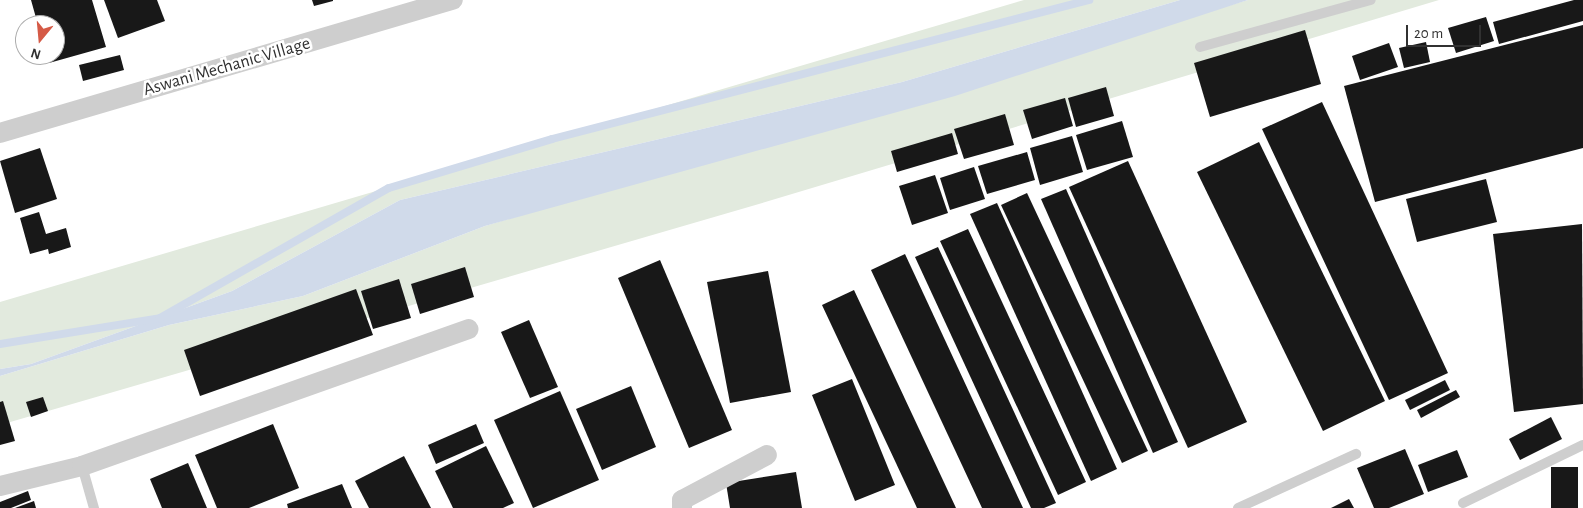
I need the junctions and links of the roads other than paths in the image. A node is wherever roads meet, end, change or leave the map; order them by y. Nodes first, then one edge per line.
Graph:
1 (453, 0) edge
2 (1371, 0) edge
3 (1200, 47) dead end
4 (0, 134) edge
5 (468, 329) dead end
6 (1583, 446) edge
7 (1356, 454) dead end
8 (767, 455) dead end
9 (82, 466) junction
10 (0, 486) edge
11 (1463, 503) dead end
12 (676, 505) edge
13 (94, 508) edge
14 (1238, 508) edge

1 - 4 street, Aswani Mechanic Village
2 - 3 lane
5 - 9 street
6 - 11 lane
7 - 14 lane
8 - 12 street
9 - 10 street
9 - 13 lane

